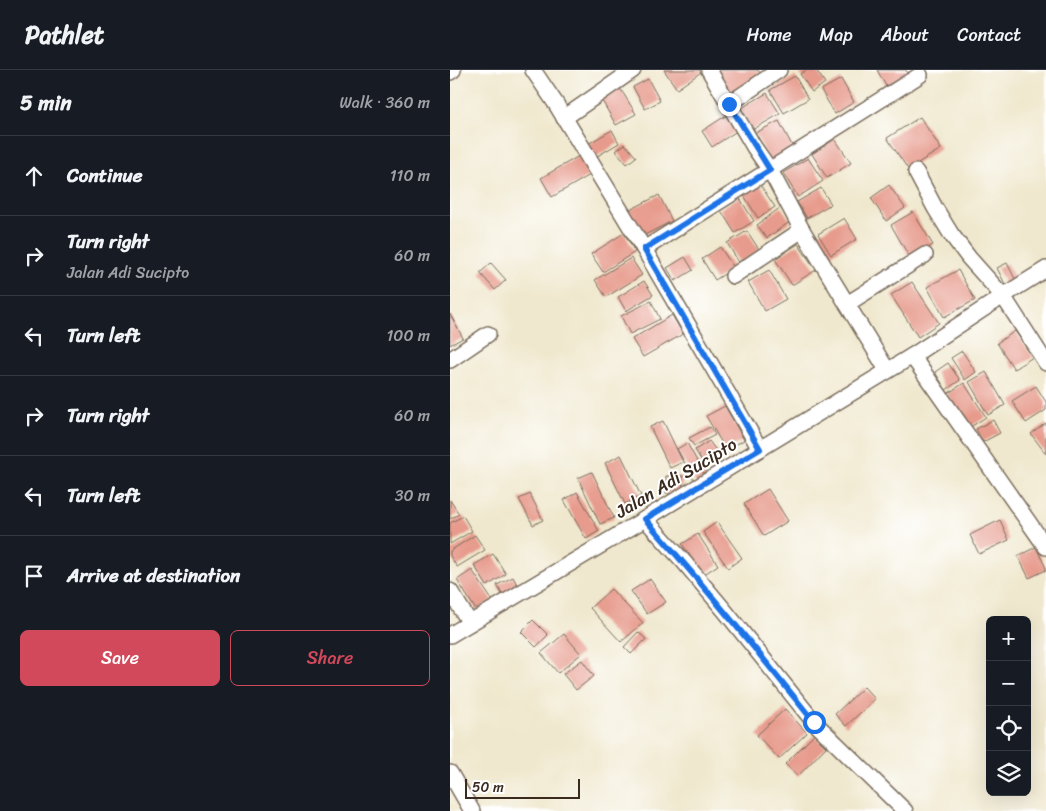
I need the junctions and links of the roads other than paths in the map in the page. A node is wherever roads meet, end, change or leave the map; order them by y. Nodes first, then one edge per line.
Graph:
1 (533, 70) edge
2 (633, 70) edge
3 (709, 70) edge
4 (779, 70) edge
5 (920, 76) dead end
6 (729, 104) junction
7 (564, 118) junction
8 (770, 170) junction
9 (916, 172) dead end
10 (802, 230) junction
11 (644, 249) junction
12 (925, 255) dead end
13 (1046, 269) edge
14 (732, 276) dead end
15 (1003, 296) junction
16 (847, 304) junction
17 (488, 334) dead end
18 (912, 356) junction
19 (450, 360) edge
20 (1046, 363) edge
21 (887, 370) junction
22 (760, 449) junction
23 (645, 519) junction
24 (1046, 547) edge
25 (450, 591) edge
26 (470, 623) junction
27 (450, 635) edge
28 (450, 772) edge
29 (472, 811) edge
30 (905, 811) edge

1 - 7 street
2 - 7 street
3 - 6 street
4 - 6 street
5 - 8 street
6 - 8 street
7 - 11 street
8 - 10 street
8 - 11 street
9 - 15 street
10 - 14 street
10 - 16 street
11 - 22 street
12 - 16 street
13 - 15 street, Jalan Adi Sucipto
15 - 18 street, Jalan Adi Sucipto
15 - 20 street
16 - 21 street
17 - 19 street
18 - 21 street, Jalan Adi Sucipto
18 - 24 street
21 - 22 street, Jalan Adi Sucipto
22 - 23 street, Jalan Adi Sucipto
23 - 26 street, Jalan Adi Sucipto
23 - 30 street
25 - 26 street
26 - 27 street, Jalan Adi Sucipto
28 - 29 street

